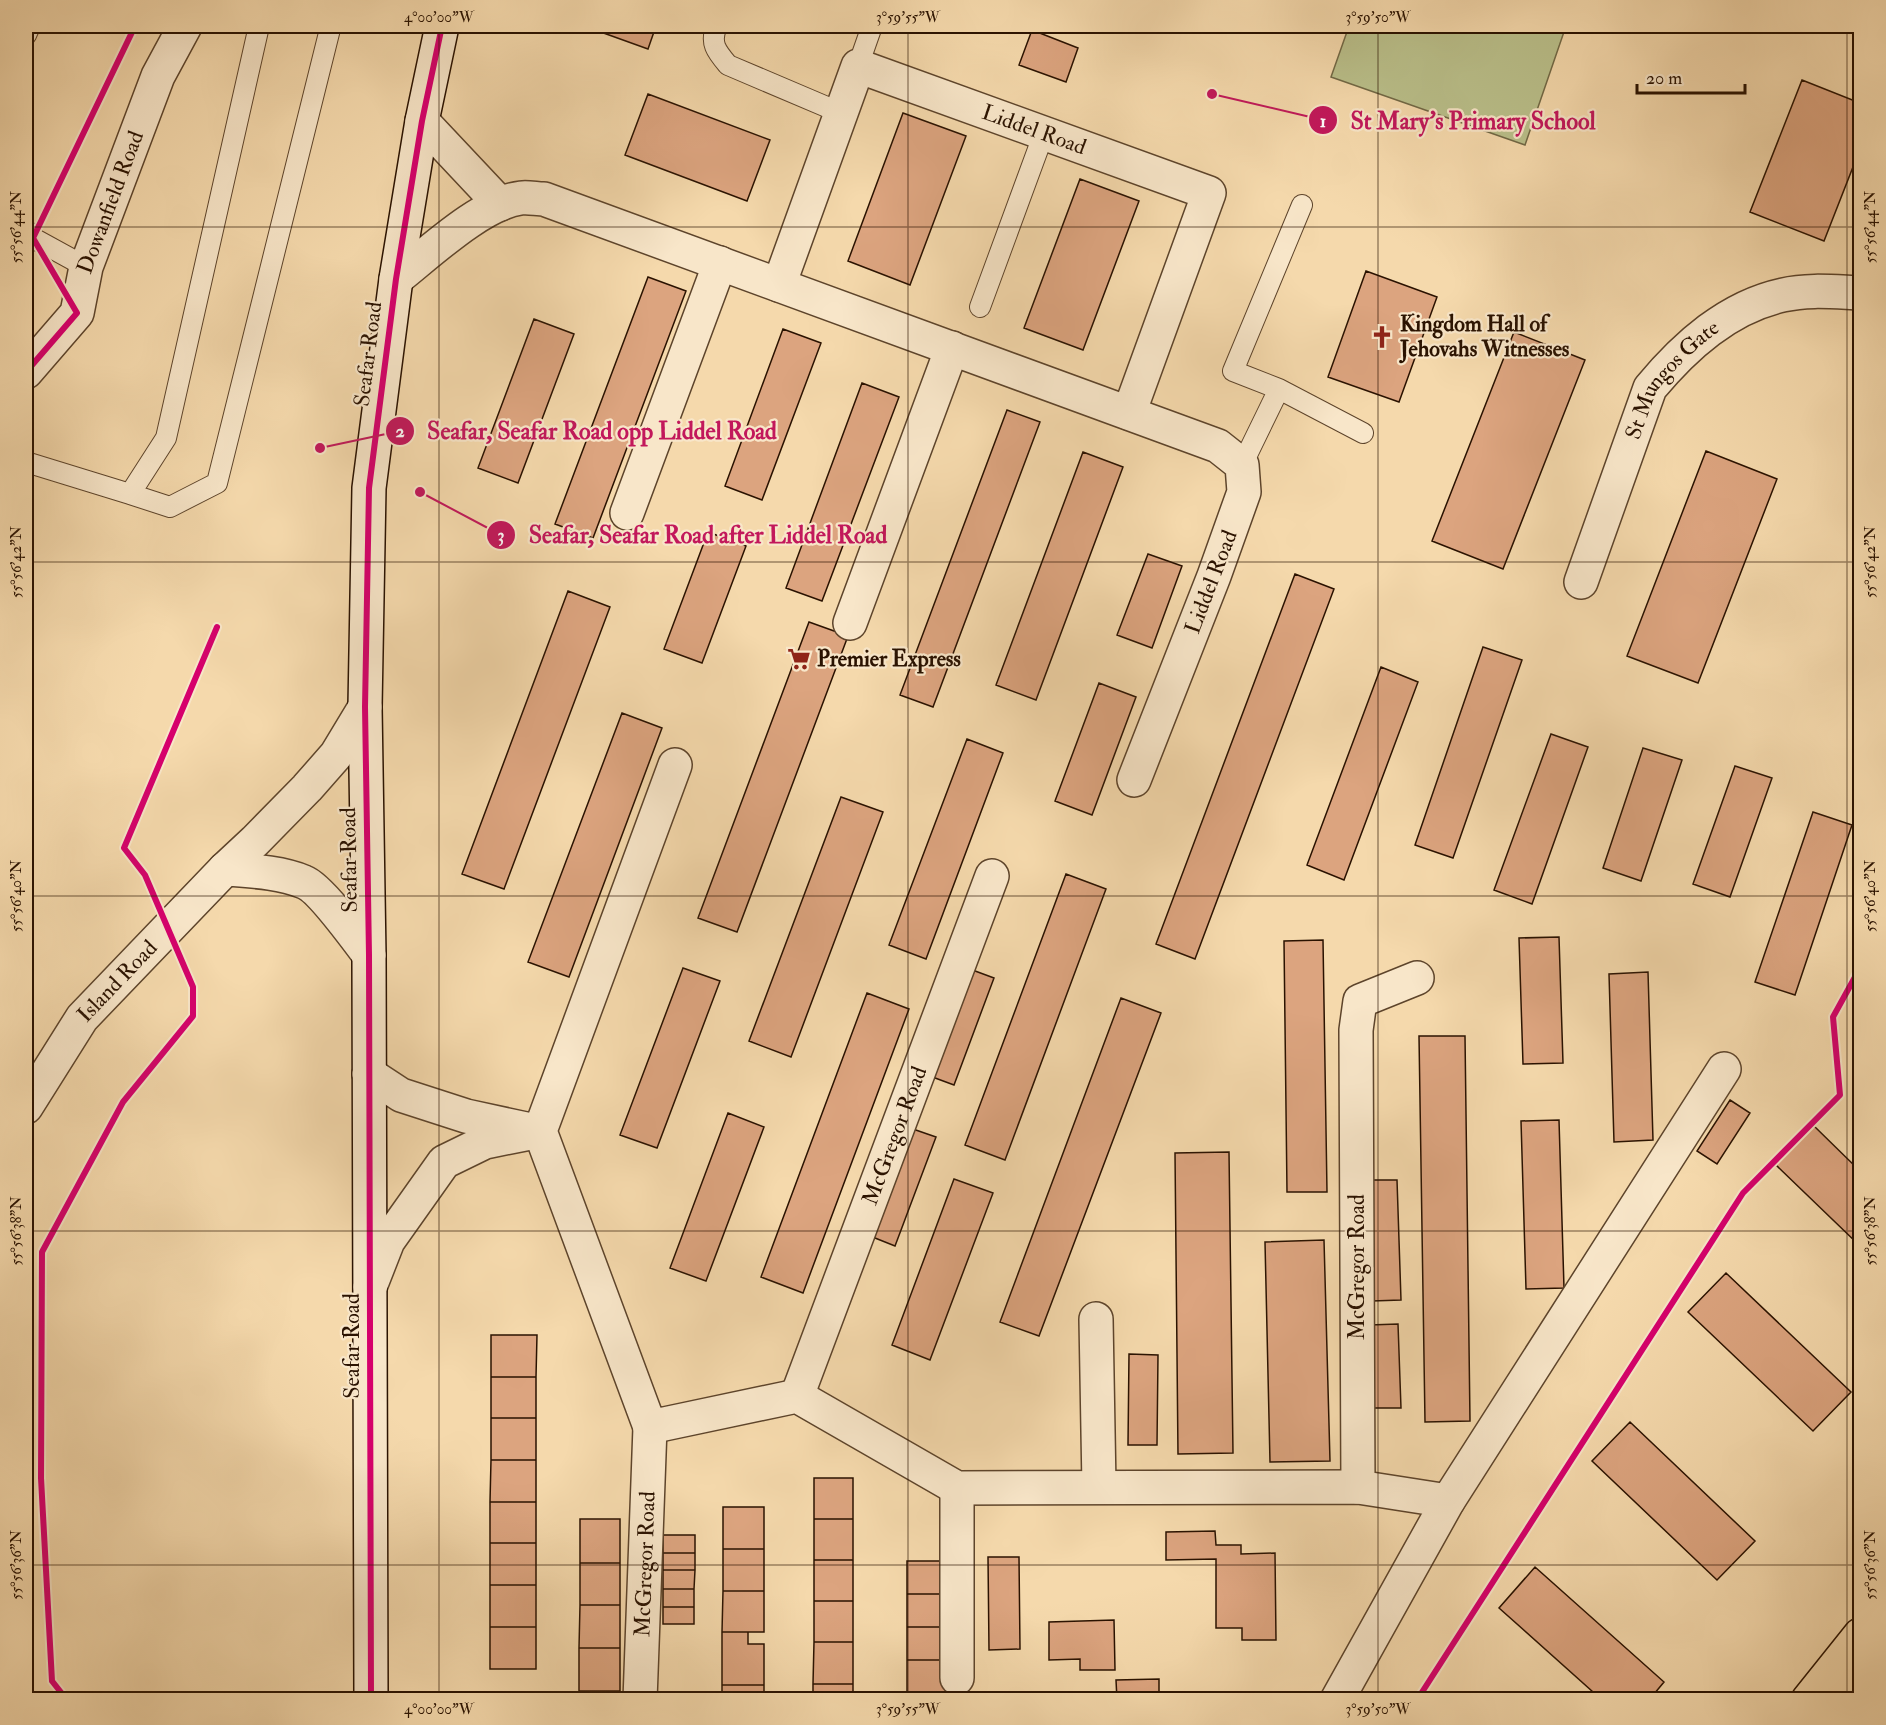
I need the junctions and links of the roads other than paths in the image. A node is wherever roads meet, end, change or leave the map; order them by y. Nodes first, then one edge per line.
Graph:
1 (30, 26) edge
2 (185, 26) edge
3 (259, 26) edge
4 (328, 26) edge
5 (442, 26) edge
6 (717, 26) edge
7 (872, 26) edge
8 (26, 35) edge
9 (858, 66) junction
10 (841, 113) junction
11 (422, 121) junction
12 (1044, 134) junction
13 (500, 204) junction
14 (1302, 205) dead end
15 (26, 230) edge
16 (720, 263) junction
17 (86, 267) junction
18 (396, 279) junction
19 (779, 285) junction
20 (1860, 293) edge
21 (980, 307) dead end
22 (952, 348) junction
23 (26, 372) edge
24 (1279, 389) junction
25 (1129, 413) junction
26 (1363, 433) dead end
27 (26, 462) edge
28 (1242, 465) junction
29 (130, 494) junction
30 (627, 513) dead end
31 (1581, 582) dead end
32 (850, 623) dead end
33 (365, 707) junction
34 (675, 765) dead end
35 (1134, 780) dead end
36 (225, 869) junction
37 (992, 876) dead end
38 (369, 955) junction
39 (1418, 978) dead end
40 (1724, 1069) dead end
41 (369, 1074) junction
42 (26, 1107) edge
43 (540, 1131) junction
44 (370, 1287) junction
45 (1096, 1319) dead end
46 (797, 1396) junction
47 (650, 1426) junction
48 (1099, 1487) junction
49 (1358, 1487) junction
50 (957, 1488) junction
51 (1448, 1501) junction
52 (1860, 1635) edge
53 (1860, 1671) edge
54 (957, 1678) dead end
55 (371, 1700) edge
56 (640, 1700) edge
57 (1336, 1700) edge
58 (1808, 1700) edge
59 (1846, 1700) edge

1 - 8 lane
2 - 17 street, Dowanfield Road
3 - 29 lane
4 - 29 lane
5 - 11 street, Seafar Road
6 - 10 lane
7 - 9 lane
9 - 10 street
9 - 12 street, Liddel Road
10 - 19 street
11 - 13 street
11 - 18 street, Seafar Road
12 - 21 lane
12 - 25 street, Liddel Road
13 - 16 street
13 - 18 street
14 - 24 lane
15 - 17 lane
16 - 19 street
16 - 30 street
17 - 23 street, Dowanfield Road
18 - 33 street, Seafar Road
19 - 22 street
20 - 31 street, St Mungos Gate
22 - 25 street
22 - 32 street
24 - 26 lane
24 - 28 lane
25 - 28 street
27 - 29 lane
28 - 35 street, Liddel Road
33 - 36 street, Island Road
33 - 38 street, Seafar Road
34 - 43 street
36 - 38 street
36 - 42 street, Island Road
37 - 46 street, McGregor Road
38 - 41 street, Seafar Road
39 - 49 street, McGregor Road
40 - 51 street
41 - 43 street
41 - 44 street, Seafar Road
43 - 44 street
43 - 47 street, McGregor Road
44 - 55 street, Seafar Road
45 - 48 street
46 - 47 street
46 - 50 street
47 - 56 street, McGregor Road
48 - 49 street
48 - 50 street
49 - 51 street
50 - 54 street
51 - 57 street
52 - 58 main road
53 - 59 main road

